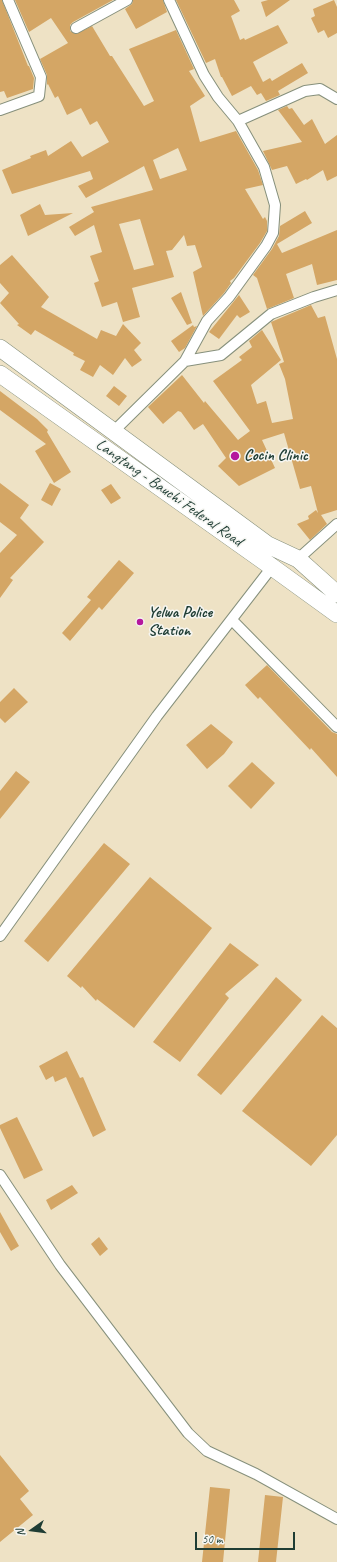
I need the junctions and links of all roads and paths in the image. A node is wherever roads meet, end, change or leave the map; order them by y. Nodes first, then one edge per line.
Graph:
1 (8, 0) edge
2 (127, 0) edge
3 (169, 0) edge
4 (76, 28) dead end
5 (337, 100) edge
6 (0, 110) edge
7 (238, 121) junction
8 (337, 290) edge
9 (0, 348) edge
10 (185, 361) junction
11 (0, 374) edge
12 (114, 431) junction
13 (337, 524) edge
14 (298, 559) junction
15 (272, 566) junction
16 (337, 594) edge
17 (337, 614) edge
18 (232, 620) junction
19 (337, 727) edge
20 (0, 936) edge
21 (0, 1175) edge
22 (337, 1519) edge

1 - 6 street
2 - 4 street
3 - 7 street
5 - 7 street
7 - 10 street
8 - 10 street
9 - 12 main road
10 - 12 street
11 - 15 main road, Langtang - Bauchi Federal Road
12 - 14 main road
13 - 14 street
14 - 16 main road
15 - 17 main road, Langtang - Bauchi Federal Road
15 - 18 street
18 - 19 street
18 - 20 street
21 - 22 street

